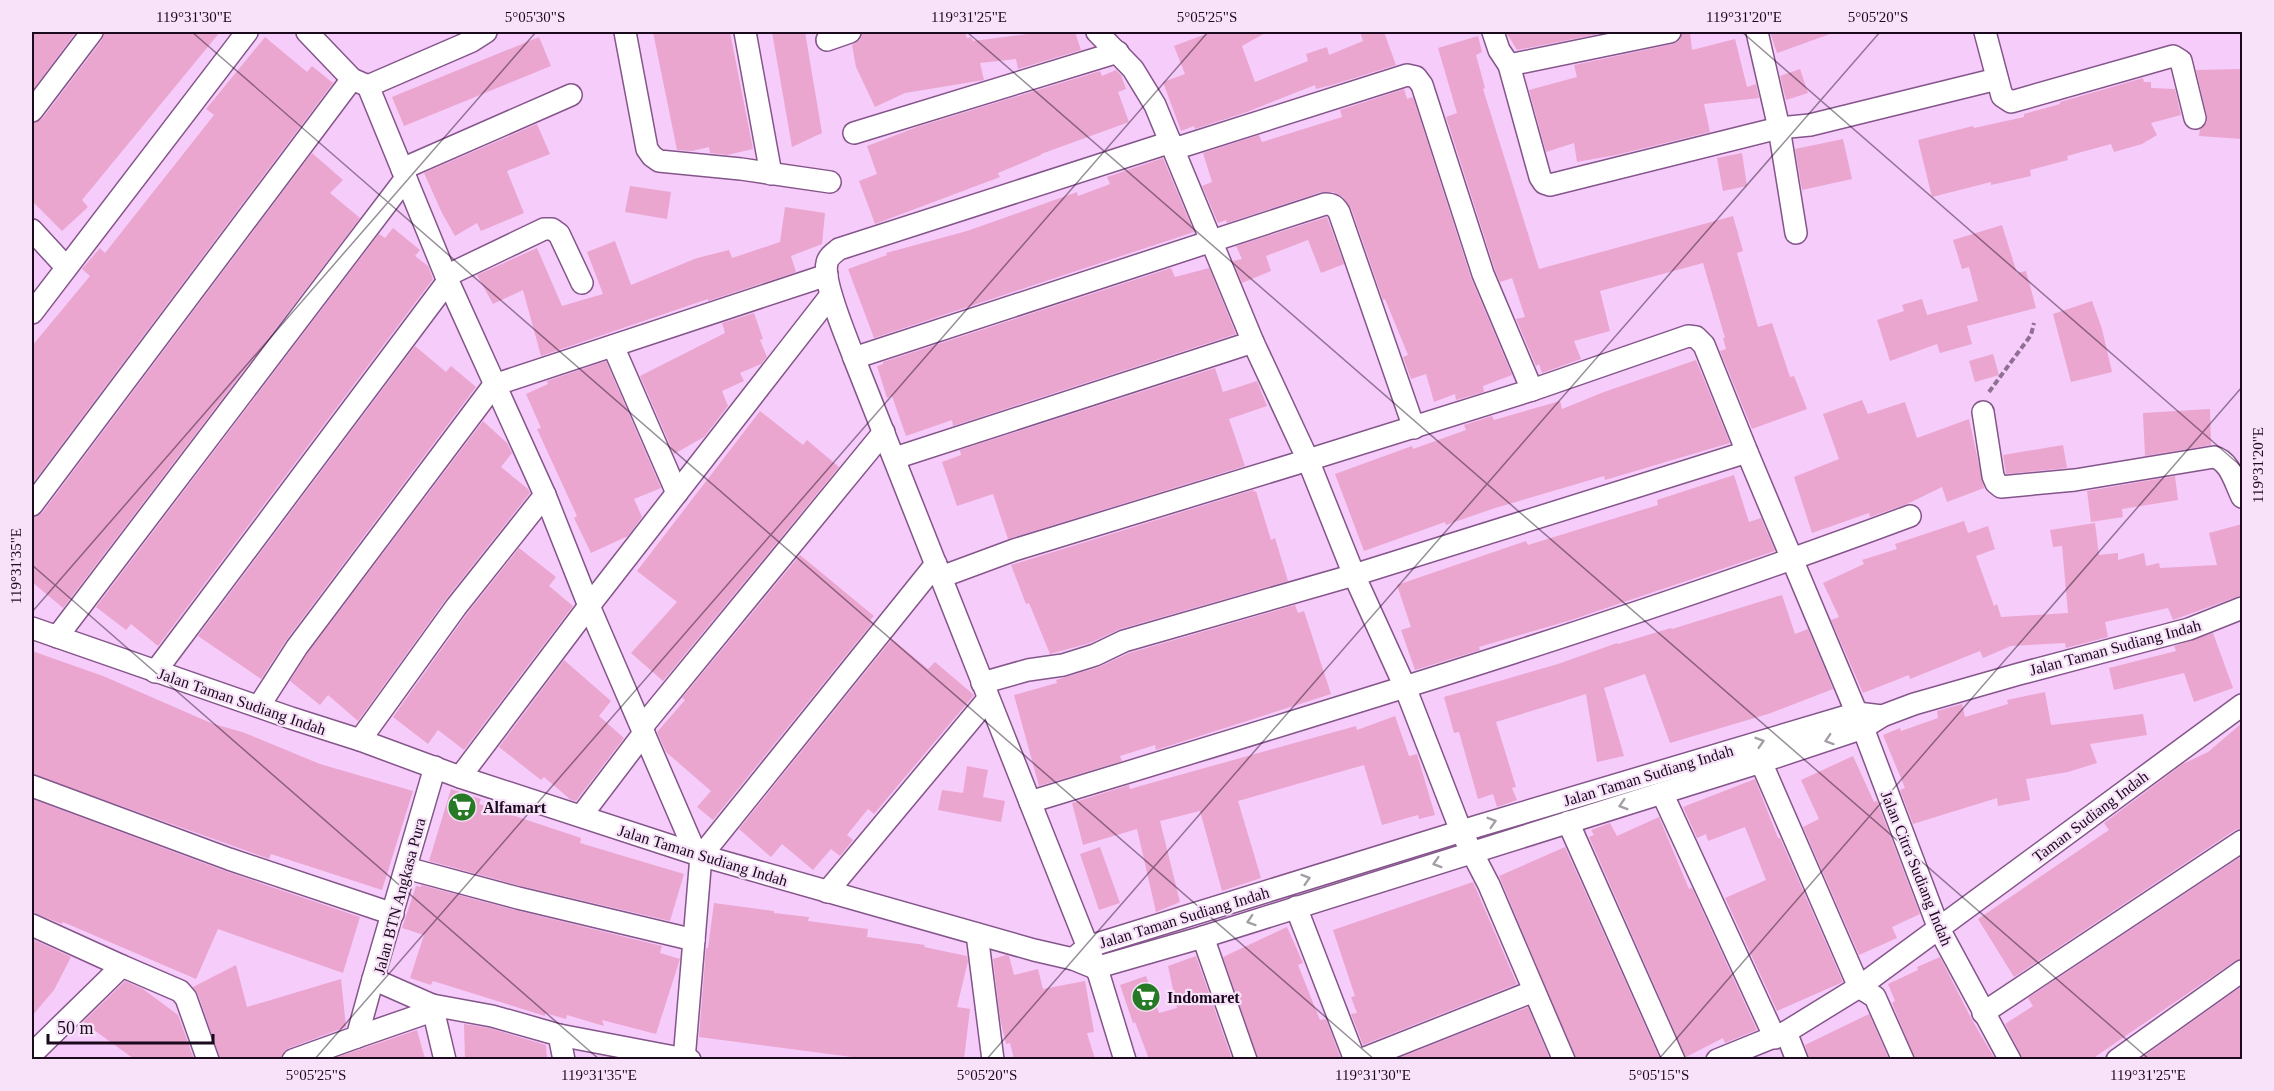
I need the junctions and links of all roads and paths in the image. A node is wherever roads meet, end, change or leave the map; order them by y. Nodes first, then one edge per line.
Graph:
1 (92, 32) edge
2 (247, 32) edge
3 (307, 32) edge
4 (486, 32) edge
5 (625, 32) edge
6 (745, 32) edge
7 (850, 32) edge
8 (1097, 32) edge
9 (1493, 32) edge
10 (1670, 32) edge
11 (1757, 32) edge
12 (1985, 32) edge
13 (827, 40) dead end
14 (1118, 52) junction
15 (1509, 64) junction
16 (1997, 79) junction
17 (360, 83) junction
18 (571, 95) dead end
19 (32, 111) edge
20 (2195, 118) dead end
21 (1779, 128) junction
22 (854, 133) dead end
23 (1173, 145) junction
24 (404, 173) junction
25 (771, 174) junction
26 (830, 182) dead end
27 (32, 230) edge
28 (1796, 233) dead end
29 (1212, 240) junction
30 (66, 267) junction
31 (447, 279) junction
32 (582, 283) dead end
33 (829, 285) junction
34 (32, 313) edge
35 (2034, 323) dead end
36 (1253, 342) junction
37 (613, 346) junction
38 (854, 358) junction
39 (494, 385) junction
40 (1532, 390) junction
41 (1983, 412) joint
42 (1413, 428) junction
43 (884, 432) junction
44 (1747, 452) junction
45 (895, 458) junction
46 (1308, 460) junction
47 (677, 493) junction
48 (545, 495) junction
49 (2242, 497) edge
50 (32, 505) edge
51 (1910, 516) dead end
52 (1792, 560) junction
53 (938, 570) junction
54 (1354, 575) junction
55 (589, 606) junction
56 (2242, 608) edge
57 (32, 628) edge
58 (57, 637) junction
59 (155, 672) junction
60 (1405, 687) junction
61 (985, 691) junction
62 (2242, 705) edge
63 (259, 706) junction
64 (1860, 721) junction
65 (643, 730) junction
66 (360, 740) junction
67 (1761, 762) junction
68 (435, 767) junction
69 (460, 777) junction
70 (32, 786) edge
71 (1662, 793) junction
72 (1030, 802) junction
73 (581, 816) junction
74 (1568, 822) junction
75 (1461, 831) junction
76 (2242, 841) edge
77 (1471, 852) junction
78 (698, 855) junction
79 (406, 868) junction
80 (827, 892) junction
81 (1296, 907) junction
82 (393, 914) junction
83 (32, 925) edge
84 (1939, 928) junction
85 (977, 934) junction
86 (1203, 937) junction
87 (694, 940) junction
88 (1080, 953) junction
89 (122, 966) junction
90 (1095, 968) junction
91 (2242, 971) edge
92 (373, 979) junction
93 (1859, 987) junction
94 (1534, 991) junction
95 (432, 1008) junction
96 (1983, 1013) junction
97 (559, 1035) junction
98 (1781, 1035) junction
99 (357, 1037) junction
100 (35, 1045) edge
101 (208, 1059) edge
102 (293, 1059) edge
103 (445, 1059) edge
104 (564, 1059) edge
105 (686, 1059) edge
106 (993, 1059) edge
107 (1125, 1059) edge
108 (1246, 1059) edge
109 (1355, 1059) edge
110 (1360, 1059) edge
111 (1564, 1059) edge
112 (1674, 1059) edge
113 (1717, 1059) edge
114 (1797, 1059) edge
115 (1903, 1059) edge
116 (2010, 1059) edge
117 (2117, 1059) edge

1 - 19 street
2 - 30 street
3 - 17 street
4 - 17 street
5 - 25 street
6 - 25 street
7 - 13 street
8 - 14 street
9 - 15 street
10 - 15 street
11 - 21 street
12 - 16 street
14 - 22 street
14 - 23 street
15 - 21 street
16 - 20 street
16 - 21 street
17 - 24 street
17 - 50 street
18 - 24 street
21 - 28 street
23 - 29 street
23 - 33 street
23 - 40 street
24 - 31 street
24 - 58 street
25 - 26 street
27 - 30 street
29 - 36 street
29 - 38 street
29 - 42 street
30 - 34 street
31 - 32 street
31 - 39 street
31 - 59 street
33 - 37 street
33 - 38 street
33 - 47 street
35 - 41 path
36 - 45 street
36 - 46 street
37 - 39 street
37 - 47 street
38 - 43 street
39 - 48 street
39 - 63 street
40 - 42 street
40 - 44 street, Jalan Citra Sudiang Indah
41 - 49 street
42 - 46 street
43 - 45 street
43 - 65 street
44 - 52 street, Jalan Citra Sudiang Indah
44 - 54 street
45 - 53 street
46 - 53 street
46 - 54 street
47 - 55 street
48 - 55 street
48 - 66 street
51 - 52 street
52 - 60 street
52 - 64 street, Jalan Citra Sudiang Indah
53 - 61 street
53 - 78 street
54 - 60 street
54 - 61 street
55 - 65 street
55 - 69 street
56 - 64 street, Jalan Taman Sudiang Indah
57 - 58 street, Jalan Taman Sudiang Indah
58 - 59 street, Jalan Taman Sudiang Indah
59 - 63 street, Jalan Taman Sudiang Indah
60 - 72 street
60 - 75 street
61 - 72 street
61 - 80 street
62 - 84 street, Taman Sudiang Indah
63 - 66 street, Jalan Taman Sudiang Indah
64 -> 67 street
75 -> 64 street, Jalan Taman Sudiang Indah
64 - 84 street, Jalan Citra Sudiang Indah
65 - 73 street
65 - 78 street
66 - 68 street, Jalan Taman Sudiang Indah
67 - 71 street
67 - 93 street
68 - 69 street, Jalan Taman Sudiang Indah
68 - 79 street, Jalan BTN Angkasa Pura
69 - 73 street, Jalan Taman Sudiang Indah
70 - 82 street
71 -> 74 street
71 - 98 street
72 - 88 street
73 - 78 street, Jalan Taman Sudiang Indah
74 - 77 street
74 - 112 street
75 - 77 street
88 -> 75 street, Jalan Taman Sudiang Indah
76 - 96 street
77 -> 81 street
77 - 94 street
78 - 80 street, Jalan Taman Sudiang Indah
78 - 87 street
79 - 82 street, Jalan BTN Angkasa Pura
79 - 87 street
80 - 85 street, Jalan Taman Sudiang Indah
81 -> 86 street
81 - 109 street
82 - 92 street, Jalan BTN Angkasa Pura
83 - 89 street
84 - 93 street, Taman Sudiang Indah
84 - 96 street, Jalan Citra Sudiang Indah
85 - 88 street, Jalan Taman Sudiang Indah
85 - 106 street
86 - 90 street
86 - 108 street
87 - 105 street
88 - 90 street
89 - 100 street
89 - 101 street
90 - 107 street
91 - 117 street
92 - 95 street, Jalan BTN Angkasa Pura
92 - 99 street
93 - 98 street, Taman Sudiang Indah
93 - 115 street
94 - 110 street
94 - 111 street
95 - 97 street, Jalan BTN Angkasa Pura
95 - 99 street
95 - 103 street
96 - 116 street, Jalan Citra Sudiang Indah
97 - 104 street
97 - 105 street, Jalan BTN Angkasa Pura
98 - 113 street, Taman Sudiang Indah
98 - 114 street
99 - 102 street

